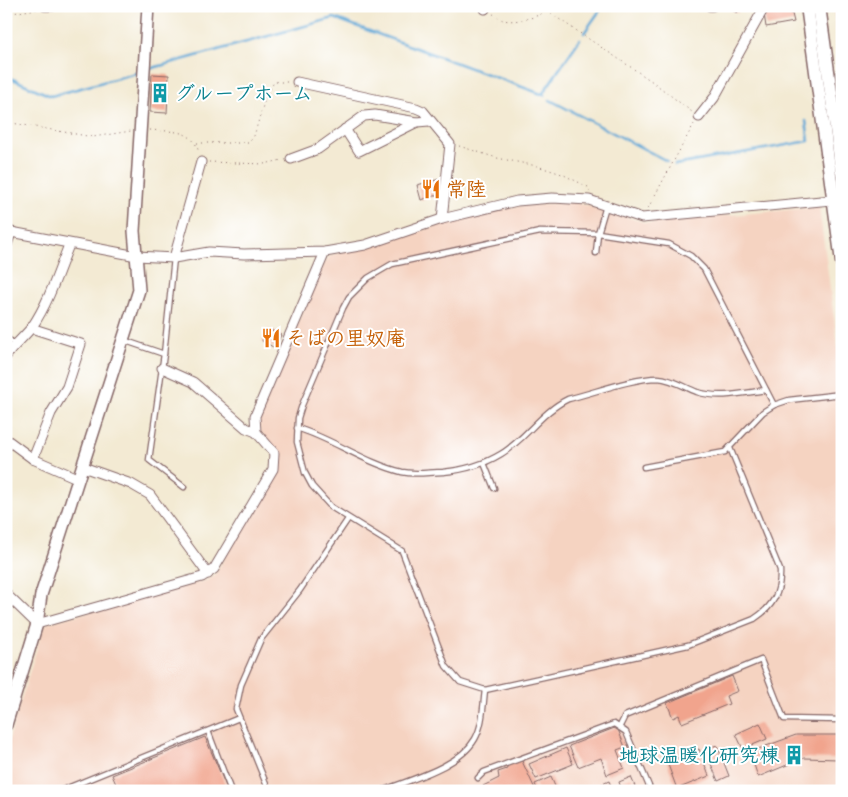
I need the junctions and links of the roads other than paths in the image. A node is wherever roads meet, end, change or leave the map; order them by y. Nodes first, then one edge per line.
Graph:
1 (46, 6) edge
2 (52, 6) edge
3 (148, 6) edge
4 (765, 6) edge
5 (807, 6) edge
6 (819, 6) edge
7 (297, 82) road end
8 (698, 118) road end
9 (429, 121) junction
10 (417, 122) junction
11 (345, 129) junction
12 (291, 159) road end
13 (201, 162) road end
14 (842, 172) edge
15 (838, 200) edge
16 (606, 206) junction
17 (442, 219) junction
18 (10, 232) edge
19 (598, 233) junction
20 (69, 245) junction
21 (325, 252) junction
22 (596, 253) dead end
23 (6, 254) edge
24 (136, 256) junction
25 (174, 258) junction
26 (842, 262) edge
27 (31, 328) junction
28 (6, 338) edge
29 (123, 340) junction
30 (15, 344) junction
31 (164, 354) junction
32 (6, 356) edge
33 (162, 368) junction
34 (766, 390) junction
35 (842, 394) edge
36 (774, 405) junction
37 (297, 428) junction
38 (256, 432) junction
39 (6, 439) edge
40 (730, 448) junction
41 (33, 459) junction
42 (484, 463) junction
43 (83, 467) junction
44 (644, 467) dead end
45 (79, 479) junction
46 (184, 487) dead end
47 (494, 488) dead end
48 (348, 519) junction
49 (208, 574) junction
50 (6, 594) edge
51 (38, 624) junction
52 (485, 690) junction
53 (239, 718) junction
54 (842, 720) edge
55 (6, 725) edge
56 (620, 726) junction
57 (208, 731) junction
58 (478, 778) dead end
59 (60, 791) edge
60 (231, 791) edge
61 (269, 791) edge
62 (382, 791) edge
63 (651, 791) edge

1 - 2 street
3 - 24 street
4 - 8 street
5 - 15 main road
6 - 14 main road
7 - 9 street
9 - 10 street
9 - 17 street
10 - 11 street
10 - 11 street
11 - 12 street
13 - 25 street
15 - 16 street
15 - 26 main road
16 - 17 street
16 - 19 lane
17 - 21 street
18 - 20 street
18 - 23 lane
19 - 22 lane
19 - 34 lane
19 - 37 lane
20 - 24 street
20 - 27 street
21 - 25 street
21 - 38 street
24 - 25 street
24 - 29 street
25 - 31 lane
27 - 30 street
27 - 41 street
28 - 30 lane
29 - 31 lane
29 - 43 street
30 - 32 street
31 - 33 lane
33 - 38 street
33 - 46 lane
34 - 36 lane
34 - 42 lane
35 - 36 lane
36 - 40 lane
37 - 42 lane
37 - 48 lane
38 - 49 street
39 - 41 street
40 - 44 lane
40 - 52 lane
41 - 45 street
42 - 47 lane
43 - 45 street
43 - 49 street
45 - 51 street
48 - 52 lane
48 - 53 lane
49 - 51 street
50 - 51 street
51 - 55 street
52 - 62 lane
53 - 57 lane
53 - 61 lane
54 - 56 lane
56 - 58 lane
56 - 63 lane
57 - 59 lane
57 - 60 lane

